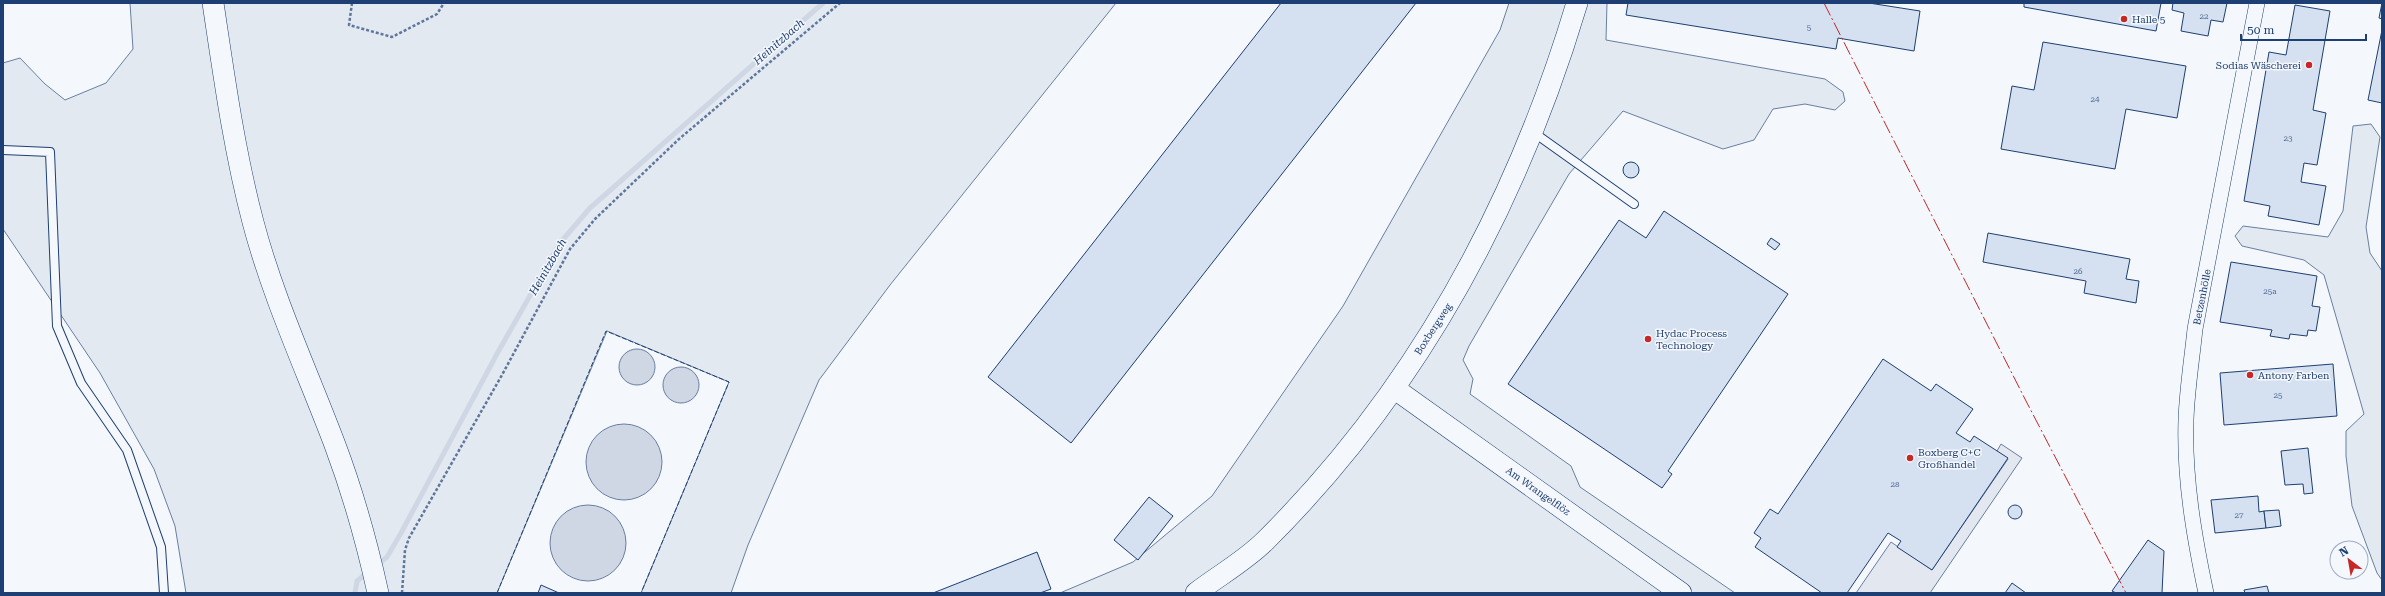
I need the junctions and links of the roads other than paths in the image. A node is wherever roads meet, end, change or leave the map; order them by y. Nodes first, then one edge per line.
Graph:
1 (213, 3) edge
2 (1578, 3) edge
3 (2257, 3) edge
4 (1533, 132) junction
5 (3, 150) edge
6 (1634, 204) dead end
7 (1395, 389) junction
8 (164, 593) edge
9 (378, 593) edge
10 (1196, 593) edge
11 (1681, 593) edge
12 (2206, 593) edge

1 - 9 street
2 - 4 street, Boxbergweg
3 - 12 street, Betzenhölle
4 - 6 lane
4 - 7 street, Boxbergweg
5 - 8 lane
7 - 10 street, Boxbergweg
7 - 11 street, Am Wrangelflöz

